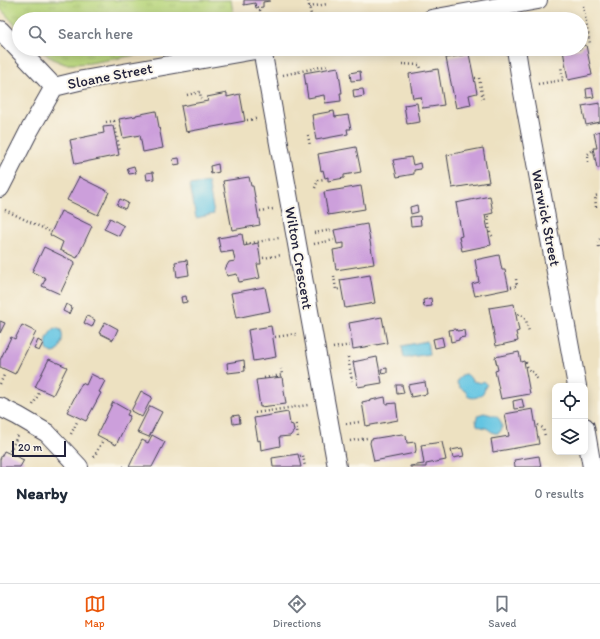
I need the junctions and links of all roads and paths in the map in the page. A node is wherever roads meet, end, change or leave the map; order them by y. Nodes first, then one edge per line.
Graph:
1 (538, 0) edge
2 (308, 1) edge
3 (328, 4) dead end
4 (583, 6) dead end
5 (309, 7) junction
6 (310, 12) edge
7 (510, 12) edge
8 (584, 12) edge
9 (0, 30) edge
10 (588, 33) edge
11 (12, 43) edge
12 (590, 44) dead end
13 (25, 56) edge
14 (221, 56) edge
15 (262, 56) edge
16 (517, 56) edge
17 (402, 64) dead end
18 (330, 65) dead end
19 (561, 66) dead end
20 (421, 69) dead end
21 (279, 76) dead end
22 (475, 78) dead end
23 (54, 87) junction
24 (522, 87) junction
25 (187, 95) dead end
26 (202, 99) dead end
27 (484, 99) dead end
28 (262, 118) dead end
29 (247, 120) dead end
30 (106, 122) dead end
31 (308, 135) dead end
32 (310, 146) dead end
33 (120, 152) dead end
34 (592, 152) dead end
35 (588, 162) dead end
36 (324, 179) dead end
37 (0, 188) edge
38 (314, 188) dead end
39 (599, 195) edge
40 (596, 207) dead end
41 (278, 208) dead end
42 (5, 210) dead end
43 (260, 211) dead end
44 (488, 216) dead end
45 (331, 230) dead end
46 (49, 231) dead end
47 (308, 234) dead end
48 (493, 237) dead end
49 (283, 238) dead end
50 (600, 239) edge
51 (334, 240) dead end
52 (246, 244) dead end
53 (310, 245) dead end
54 (598, 247) dead end
55 (286, 254) dead end
56 (263, 258) dead end
57 (334, 276) dead end
58 (516, 279) dead end
59 (511, 287) dead end
60 (339, 289) dead end
61 (518, 314) dead end
62 (529, 332) dead end
63 (300, 333) dead end
64 (275, 337) dead end
65 (350, 345) dead end
66 (328, 349) dead end
67 (348, 358) dead end
68 (526, 362) dead end
69 (281, 369) dead end
70 (5, 373) dead end
71 (264, 378) dead end
72 (352, 381) dead end
73 (538, 381) dead end
74 (576, 383) edge
75 (0, 384) edge
76 (39, 393) dead end
77 (313, 404) dead end
78 (0, 407) edge
79 (30, 410) dead end
80 (255, 414) dead end
81 (78, 420) dead end
82 (360, 422) dead end
83 (296, 424) dead end
84 (342, 425) dead end
85 (538, 425) dead end
86 (20, 433) dead end
87 (545, 436) dead end
88 (298, 437) dead end
89 (367, 438) dead end
90 (68, 439) dead end
91 (102, 442) dead end
92 (345, 442) dead end
93 (588, 444) edge
94 (10, 451) dead end
95 (300, 456) dead end
96 (85, 464) edge
97 (305, 467) edge
98 (337, 467) edge
99 (592, 467) edge

1 - 7 street
2 - 5 path
3 - 5 path
4 - 8 path
5 - 6 path
9 - 11 street
10 - 12 path
13 - 23 street
14 - 23 street, Sloane Street
15 - 98 street, Wilton Crescent
16 - 24 street, Warwick Street
17 - 20 path
18 - 21 path
19 - 24 path
22 - 27 path
23 - 37 street
24 - 74 street, Warwick Street
25 - 26 path
28 - 29 path
30 - 33 path
31 - 32 path
34 - 35 path
36 - 38 path
39 - 40 path
41 - 43 path
42 - 46 path
44 - 48 path
45 - 47 path
49 - 52 path
50 - 54 path
51 - 53 path
55 - 56 path
57 - 60 path
58 - 59 path
61 - 62 path
63 - 64 path
65 - 66 path
67 - 72 path
68 - 73 path
69 - 71 path
70 - 75 path
76 - 79 path
77 - 80 path
78 - 96 street
81 - 90 path
82 - 84 path
83 - 88 path
85 - 87 path
86 - 94 path
89 - 92 path
91 - 96 path
93 - 99 street
95 - 97 path

